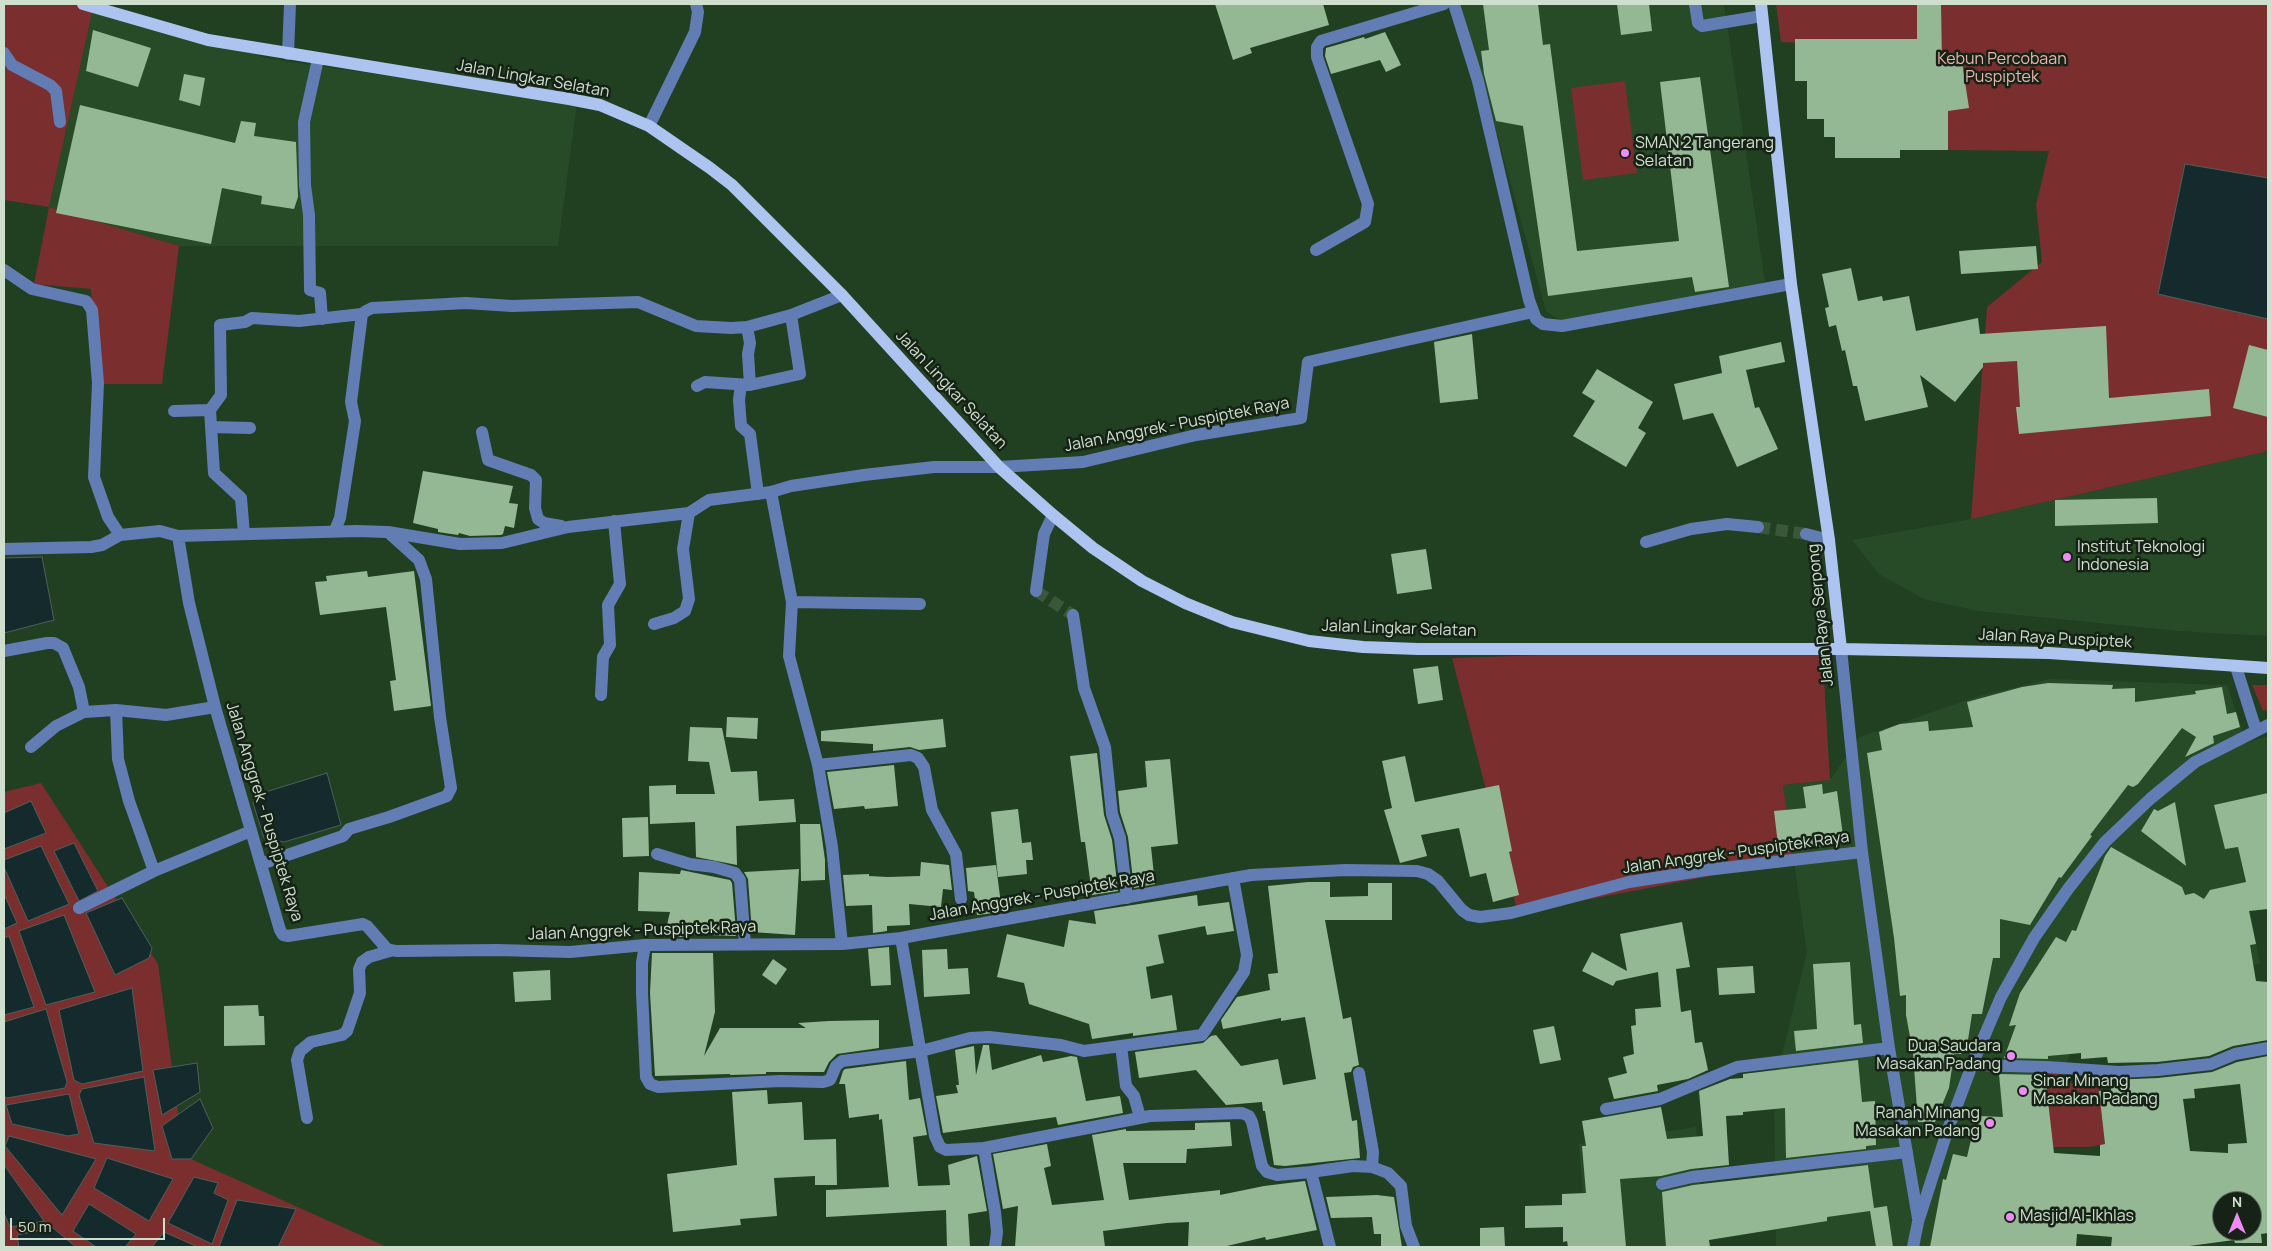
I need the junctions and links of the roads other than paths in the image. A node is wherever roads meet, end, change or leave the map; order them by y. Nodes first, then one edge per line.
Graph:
1 (84, 4) edge
2 (290, 4) edge
3 (696, 4) edge
4 (1444, 4) edge
5 (1454, 4) edge
6 (1695, 4) edge
7 (1762, 10) edge
8 (4, 53) edge
9 (288, 54) junction
10 (318, 59) junction
11 (60, 122) dead end
12 (648, 126) junction
13 (1316, 250) dead end
14 (5, 274) edge
15 (1791, 284) junction
16 (842, 296) junction
17 (1533, 312) junction
18 (362, 314) junction
19 (791, 315) junction
20 (322, 319) junction
21 (747, 327) junction
22 (746, 385) junction
23 (697, 386) dead end
24 (210, 410) junction
25 (174, 411) dead end
26 (211, 427) junction
27 (250, 428) dead end
28 (482, 432) dead end
29 (999, 467) junction
30 (772, 492) junction
31 (758, 494) junction
32 (689, 513) junction
33 (1053, 516) junction
34 (614, 521) junction
35 (568, 527) junction
36 (1758, 527) tunnel mouth
37 (335, 530) junction
38 (388, 532) junction
39 (244, 534) junction
40 (1806, 534) tunnel mouth
41 (120, 535) junction
42 (178, 536) junction
43 (1829, 540) junction
44 (1646, 542) dead end
45 (4, 549) edge
46 (1036, 591) dead end
47 (792, 602) junction
48 (920, 604) dead end
49 (1073, 615) dead end
50 (654, 624) dead end
51 (1841, 649) junction
52 (4, 652) edge
53 (2236, 666) junction
54 (2268, 668) edge
55 (601, 695) dead end
56 (215, 707) junction
57 (116, 710) junction
58 (84, 712) junction
59 (2268, 725) edge
60 (2256, 730) junction
61 (31, 747) dead end
62 (818, 765) junction
63 (251, 831) junction
64 (1862, 852) junction
65 (658, 854) dead end
66 (261, 864) junction
67 (154, 871) junction
68 (1233, 878) junction
69 (1127, 898) junction
70 (961, 899) dead end
71 (79, 908) dead end
72 (901, 938) junction
73 (745, 944) junction
74 (842, 944) junction
75 (645, 945) junction
76 (390, 951) junction
77 (1122, 1046) junction
78 (1889, 1048) junction
79 (2268, 1048) edge
80 (921, 1051) junction
81 (1972, 1065) junction
82 (1359, 1073) dead end
83 (1606, 1109) dead end
84 (1140, 1117) junction
85 (307, 1118) dead end
86 (984, 1148) junction
87 (1907, 1152) junction
88 (1372, 1167) junction
89 (1311, 1172) junction
90 (1662, 1184) dead end
91 (1918, 1222) junction
92 (995, 1247) edge
93 (1330, 1247) edge
94 (1414, 1247) edge
95 (1913, 1247) edge

1 - 9 main road, Jalan Lingkar Selatan
2 - 9 street
3 - 12 street
4 - 13 street
5 - 17 street
6 - 7 street
7 - 15 main road, Jalan Raya Serpong
8 - 11 street
9 - 10 main road, Jalan Lingkar Selatan
10 - 12 main road, Jalan Lingkar Selatan
10 - 20 street
12 - 16 main road, Jalan Lingkar Selatan
14 - 41 street
15 - 17 street
15 - 43 main road, Jalan Raya Serpong
16 - 19 street
16 - 29 main road, Jalan Lingkar Selatan
17 - 29 street, Jalan Anggrek - Puspiptek Raya
18 - 20 street
18 - 21 street
18 - 37 street
19 - 21 street
19 - 22 street
20 - 24 street
21 - 22 street
22 - 23 street
22 - 31 street
24 - 25 street
24 - 26 street
26 - 27 street
26 - 39 street
28 - 35 street
29 - 30 street, Jalan Anggrek - Puspiptek Raya
29 - 33 main road, Jalan Lingkar Selatan
30 - 31 street, Jalan Anggrek - Puspiptek Raya
30 - 47 street
31 - 32 street, Jalan Anggrek - Puspiptek Raya
32 - 34 street, Jalan Anggrek - Puspiptek Raya
32 - 50 street
33 - 46 street
33 - 51 main road, Jalan Lingkar Selatan
34 - 35 street, Jalan Anggrek - Puspiptek Raya
34 - 55 street
35 - 38 street, Jalan Anggrek - Puspiptek Raya
36 - 44 street
37 - 38 street, Jalan Anggrek - Puspiptek Raya
37 - 39 street, Jalan Anggrek - Puspiptek Raya
38 - 66 street
39 - 42 street, Jalan Anggrek - Puspiptek Raya
40 - 43 street
41 - 42 street
41 - 45 street
42 - 56 street, Jalan Anggrek - Puspiptek Raya
43 - 51 main road, Jalan Raya Serpong
47 - 48 street
47 - 62 street
49 - 69 street
51 - 53 main road, Jalan Raya Puspiptek
51 - 64 street, Jalan Raya Serpong
52 - 58 street
53 - 54 main road, Jalan Raya Puspiptek
53 - 60 street
56 - 57 street
56 - 63 street, Jalan Anggrek - Puspiptek Raya
57 - 58 street
57 - 67 street
58 - 61 street
59 - 60 street
60 - 81 street
62 - 70 street
62 - 74 street
63 - 66 street, Jalan Anggrek - Puspiptek Raya
63 - 67 street
64 - 68 street, Jalan Anggrek - Puspiptek Raya
64 - 78 street, Jalan Raya Serpong
65 - 73 street
66 - 76 street, Jalan Anggrek - Puspiptek Raya
67 - 71 street
68 - 69 street, Jalan Anggrek - Puspiptek Raya
68 - 77 street
69 - 72 street, Jalan Anggrek - Puspiptek Raya
72 - 74 street, Jalan Anggrek - Puspiptek Raya
72 - 80 street
73 - 74 street, Jalan Anggrek - Puspiptek Raya
73 - 75 street, Jalan Anggrek - Puspiptek Raya
75 - 76 street, Jalan Anggrek - Puspiptek Raya
75 - 80 street
76 - 85 street
77 - 80 street
77 - 84 street
78 - 83 street
78 - 87 street, Jalan Raya Serpong
79 - 81 street
80 - 86 street
81 - 91 street
82 - 88 street
84 - 86 street
84 - 89 street
86 - 92 street
87 - 90 street
87 - 91 street, Jalan Raya Serpong
88 - 89 street
88 - 94 street
89 - 93 street
91 - 95 street

